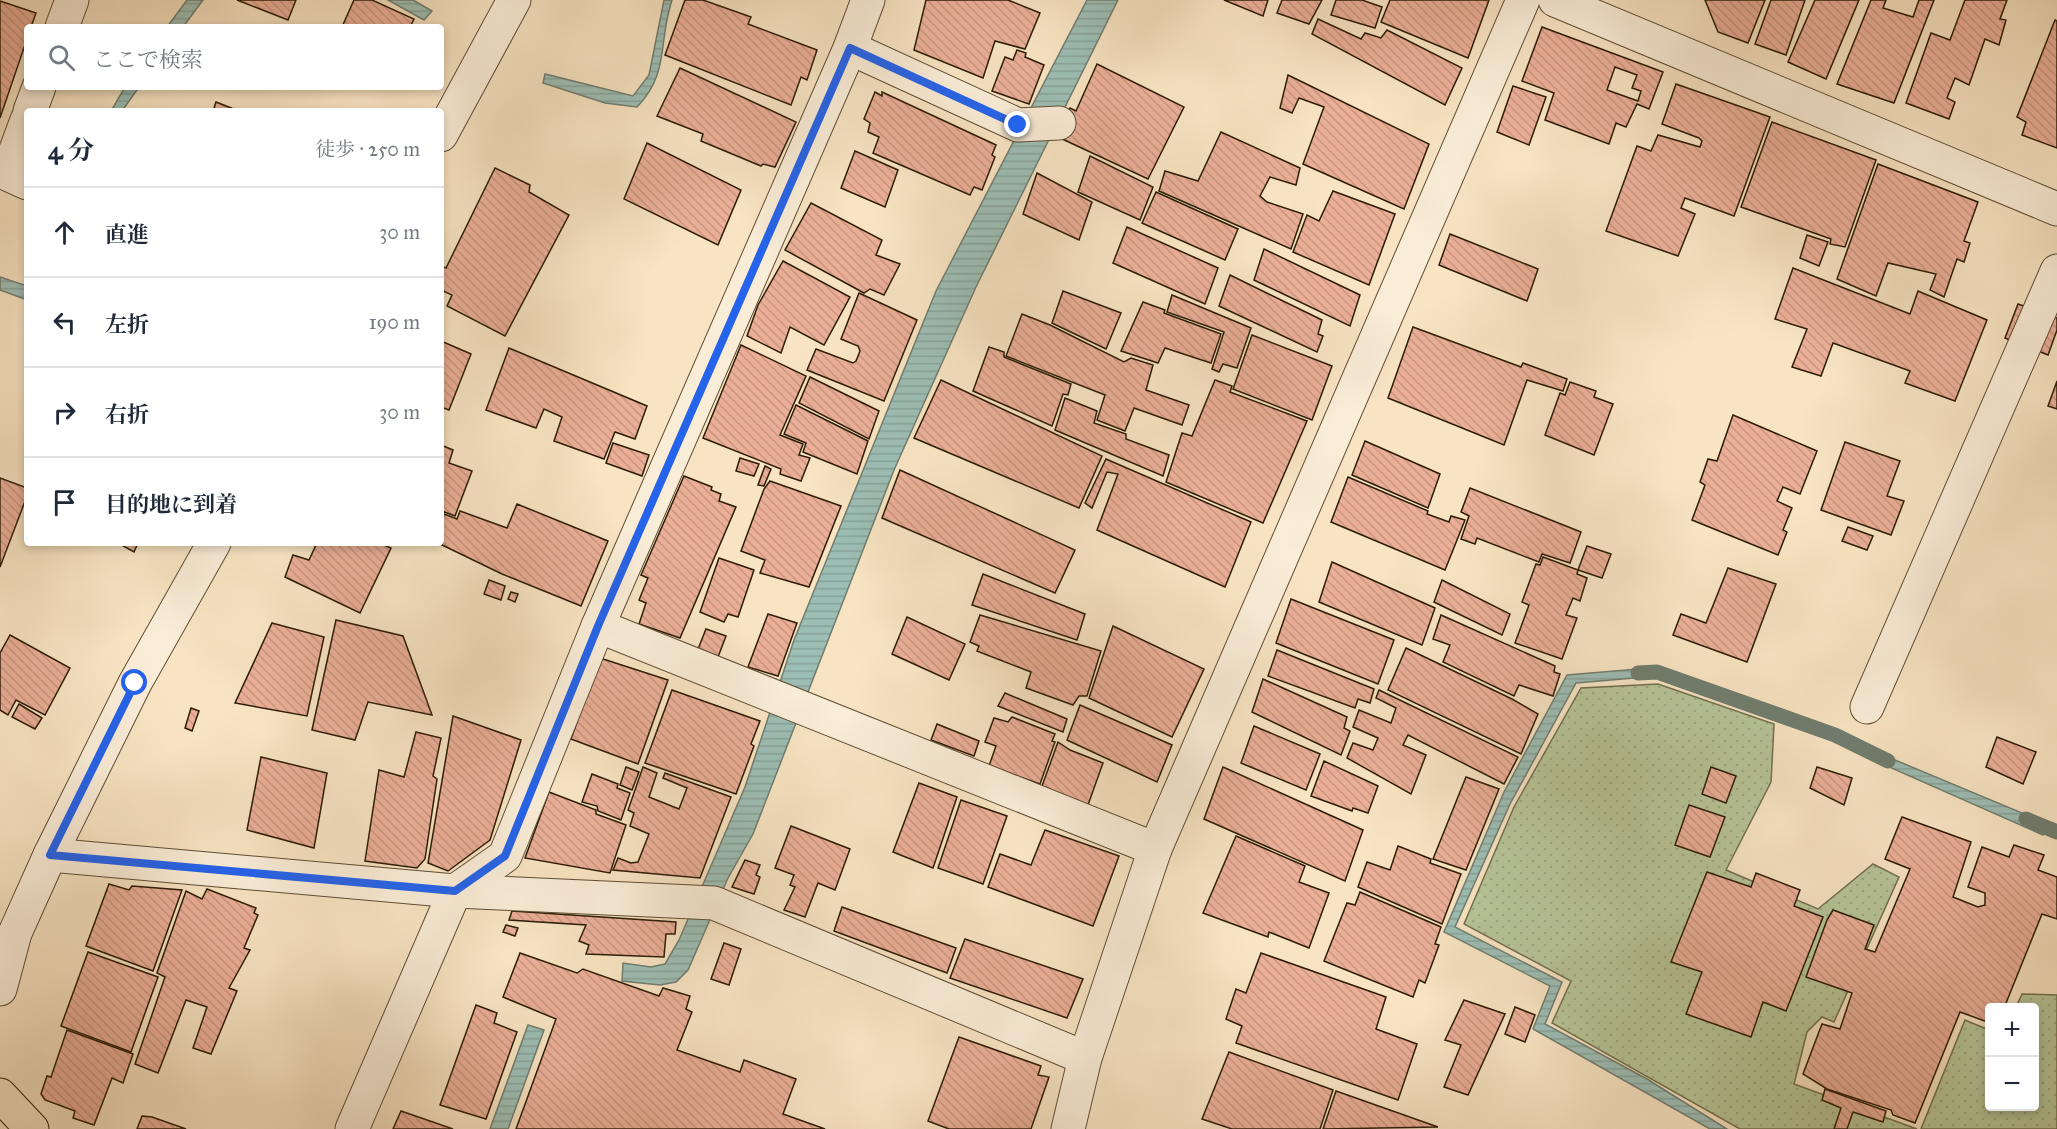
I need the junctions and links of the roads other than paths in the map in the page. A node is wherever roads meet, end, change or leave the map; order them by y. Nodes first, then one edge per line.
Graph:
1 (72, 0) edge
2 (514, 0) edge
3 (868, 0) edge
4 (1523, 0) edge
5 (1555, 0) edge
6 (63, 24) edge
7 (850, 48) junction
8 (38, 90) edge
9 (31, 108) edge
10 (1059, 123) dead end
11 (24, 128) edge
12 (444, 129) edge
13 (24, 182) edge
14 (2057, 208) edge
15 (2057, 271) edge
16 (212, 546) edge
17 (598, 626) junction
18 (1867, 707) dead end
19 (1155, 849) junction
20 (50, 855) junction
21 (455, 891) junction
22 (0, 989) edge
23 (1085, 1058) junction
24 (0, 1095) edge
25 (32, 1129) edge
26 (352, 1129) edge
27 (1068, 1129) edge

1 - 6 street
2 - 12 street
3 - 7 street
4 - 19 street
5 - 14 street
7 - 10 street
7 - 17 street
8 - 9 street
11 - 13 street
15 - 18 street
16 - 20 street
17 - 19 street
17 - 21 street
19 - 23 street
20 - 21 street
20 - 22 street
21 - 23 street
21 - 26 street
23 - 27 street
24 - 25 main road

